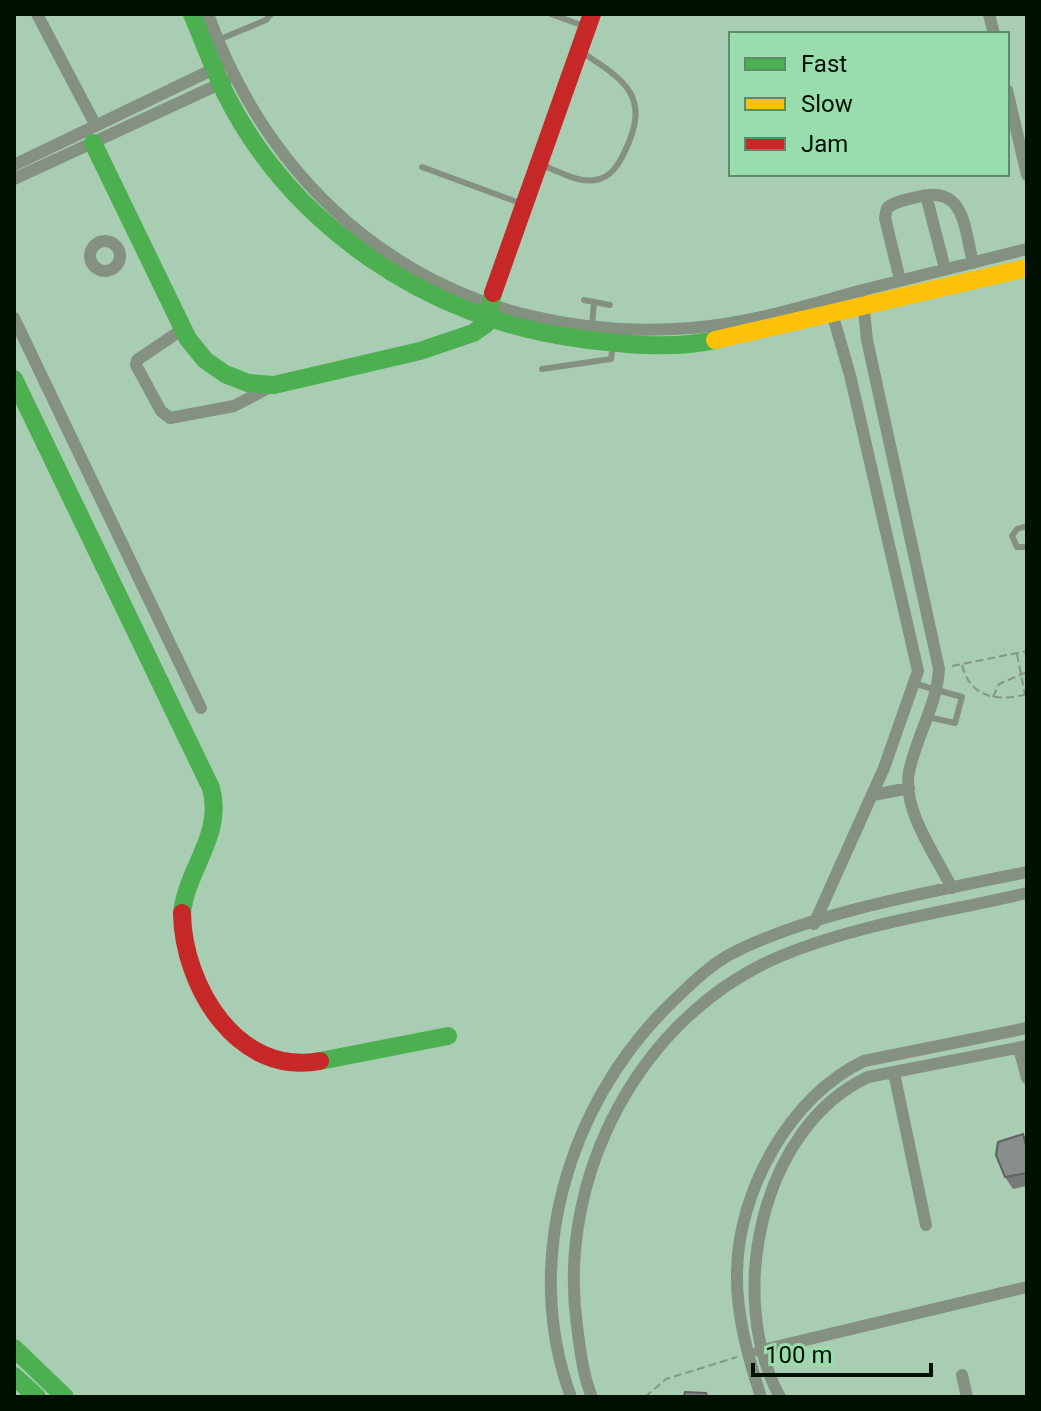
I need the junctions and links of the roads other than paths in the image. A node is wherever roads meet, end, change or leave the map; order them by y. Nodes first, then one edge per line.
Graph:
1 (37, 14) edge
2 (206, 14) edge
3 (271, 14) edge
4 (551, 14) edge
5 (590, 21) edge
6 (218, 40) junction
7 (579, 51) junction
8 (225, 73) junction
9 (1009, 102) edge
10 (94, 134) junction
11 (538, 164) junction
12 (14, 165) edge
13 (422, 167) dead end
14 (1027, 175) edge
15 (14, 179) edge
16 (926, 195) junction
17 (524, 205) junction
18 (140, 240) junction
19 (119, 249) dead end
20 (1027, 249) edge
21 (973, 263) junction
22 (1027, 268) edge
23 (945, 269) junction
24 (900, 280) junction
25 (863, 298) junction
26 (584, 300) dead end
27 (594, 302) junction
28 (610, 305) dead end
29 (830, 307) junction
30 (490, 312) junction
31 (14, 318) edge
32 (592, 325) junction
33 (183, 329) junction
34 (612, 342) junction
35 (873, 368) junction
36 (542, 369) dead end
37 (850, 375) junction
38 (14, 379) edge
39 (274, 385) junction
40 (1027, 526) edge
41 (1027, 547) edge
42 (916, 684) junction
43 (936, 689) junction
44 (201, 708) dead end
45 (928, 717) junction
46 (909, 788) junction
47 (873, 795) junction
48 (1027, 872) edge
49 (979, 882) junction
50 (952, 888) junction
51 (1027, 893) edge
52 (983, 904) junction
53 (814, 924) junction
54 (1027, 1028) edge
55 (448, 1036) dead end
56 (1023, 1047) edge
57 (894, 1073) junction
58 (1027, 1078) edge
59 (926, 1225) dead end
60 (1027, 1287) edge
61 (14, 1348) edge
62 (764, 1350) junction
63 (748, 1353) junction
64 (962, 1375) dead end
65 (14, 1376) edge
66 (37, 1397) edge
67 (65, 1397) edge
68 (571, 1397) edge
69 (592, 1397) edge
70 (761, 1397) edge
71 (780, 1397) edge
72 (967, 1397) edge

1 - 10 street
2 - 6 street
2 - 8 street
3 - 6 lane
4 - 5 lane
5 - 7 street
6 - 8 street
7 - 11 street
7 - 11 lane
8 - 10 street
8 - 30 street
9 - 14 street
10 - 12 street
10 - 15 street
10 - 18 street
11 - 17 street
13 - 17 lane
16 - 21 street
16 - 23 street
16 - 24 street
17 - 30 street
18 - 19 street
18 - 33 street
20 - 21 street
21 - 23 street
22 - 25 street
23 - 24 street
24 - 25 street
25 - 29 street
25 - 35 street
26 - 27 lane
27 - 28 lane
27 - 32 lane
29 - 32 street
29 - 34 street
29 - 37 street
30 - 32 street
30 - 34 street
30 - 39 street
31 - 44 street
33 - 39 street
33 - 39 street
34 - 36 lane
35 - 37 street
35 - 43 street
37 - 42 street
38 - 55 street
40 - 41 lane
42 - 43 lane
42 - 47 street
43 - 45 street
43 - 45 lane
45 - 46 street
46 - 47 street
46 - 50 street
47 - 53 street
48 - 49 street
49 - 50 street
49 - 52 street
50 - 53 street
51 - 52 street
52 - 69 street
53 - 68 street
54 - 63 street
56 - 57 street
56 - 58 street
57 - 59 street
57 - 62 street
60 - 62 street
61 - 67 street
62 - 63 street
62 - 71 street
63 - 70 street
64 - 72 street
65 - 66 street

